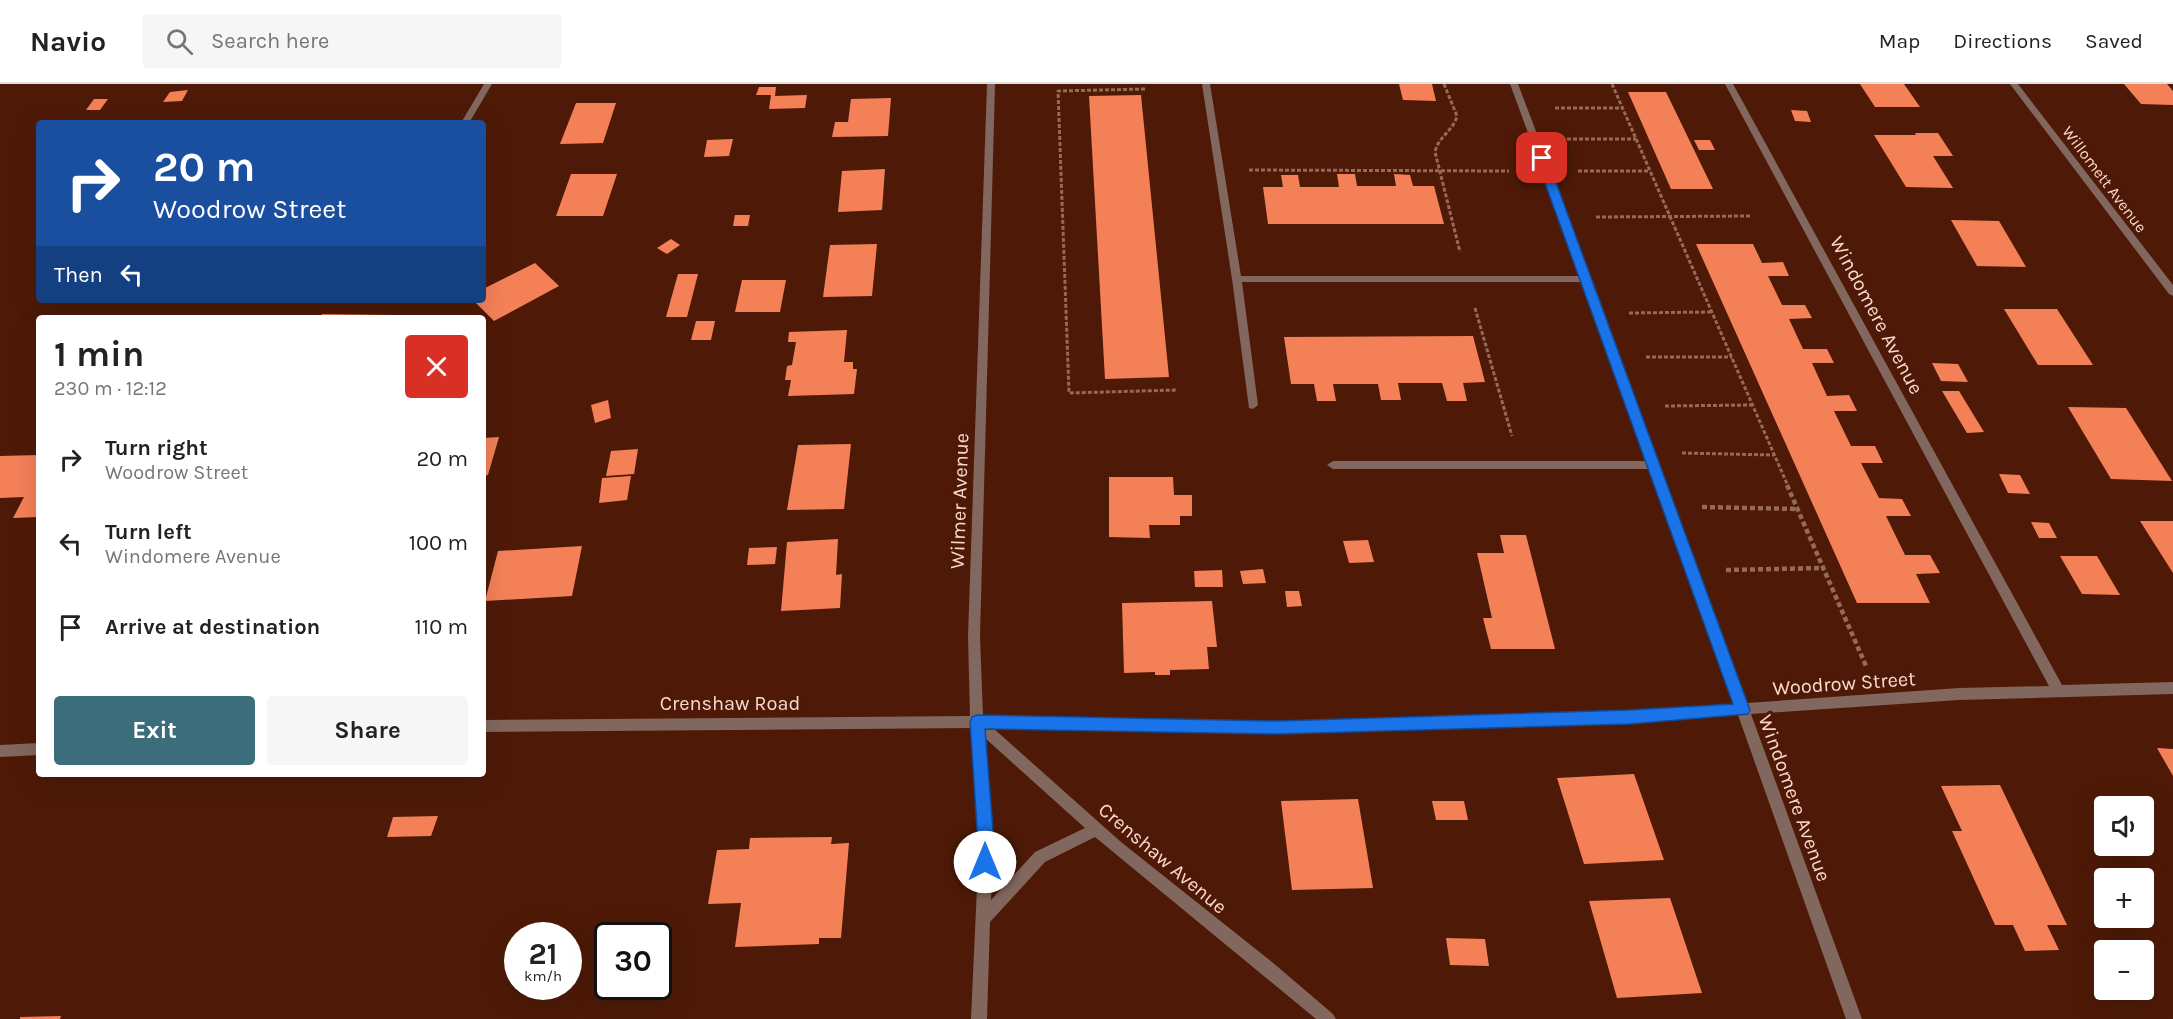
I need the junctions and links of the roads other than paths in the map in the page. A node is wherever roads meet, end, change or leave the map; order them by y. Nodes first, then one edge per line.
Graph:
1 (488, 84) edge
2 (991, 84) edge
3 (1206, 84) edge
4 (1514, 84) edge
5 (1730, 84) edge
6 (2014, 84) edge
7 (467, 120) edge
8 (1236, 279) junction
9 (1587, 279) junction
10 (2173, 292) edge
11 (1253, 405) dead end
12 (1334, 465) dead end
13 (1653, 465) junction
14 (2173, 688) edge
15 (2059, 692) junction
16 (1743, 710) junction
17 (977, 722) junction
18 (486, 726) edge
19 (36, 749) edge
20 (0, 751) edge
21 (1097, 829) junction
22 (983, 919) junction
23 (979, 1019) edge
24 (1328, 1019) edge
25 (1854, 1019) edge

1 - 7 street
2 - 17 street, Wilmer Avenue
3 - 8 street
4 - 9 street, Windomere Avenue
5 - 15 street, Windomere Avenue
6 - 10 street, Willomett Avenue
8 - 9 street
8 - 11 street
9 - 13 street, Windomere Avenue
12 - 13 street
13 - 16 street, Windomere Avenue
14 - 15 street, Woodrow Street
15 - 16 street, Woodrow Street
16 - 17 street, Woodrow Street
16 - 25 street, Windomere Avenue
17 - 18 street, Crenshaw Road
17 - 21 street, Crenshaw Avenue
17 - 22 street, Wilmer Avenue
19 - 20 street
21 - 22 street
21 - 24 street, Crenshaw Avenue
22 - 23 street, Wilmer Avenue

